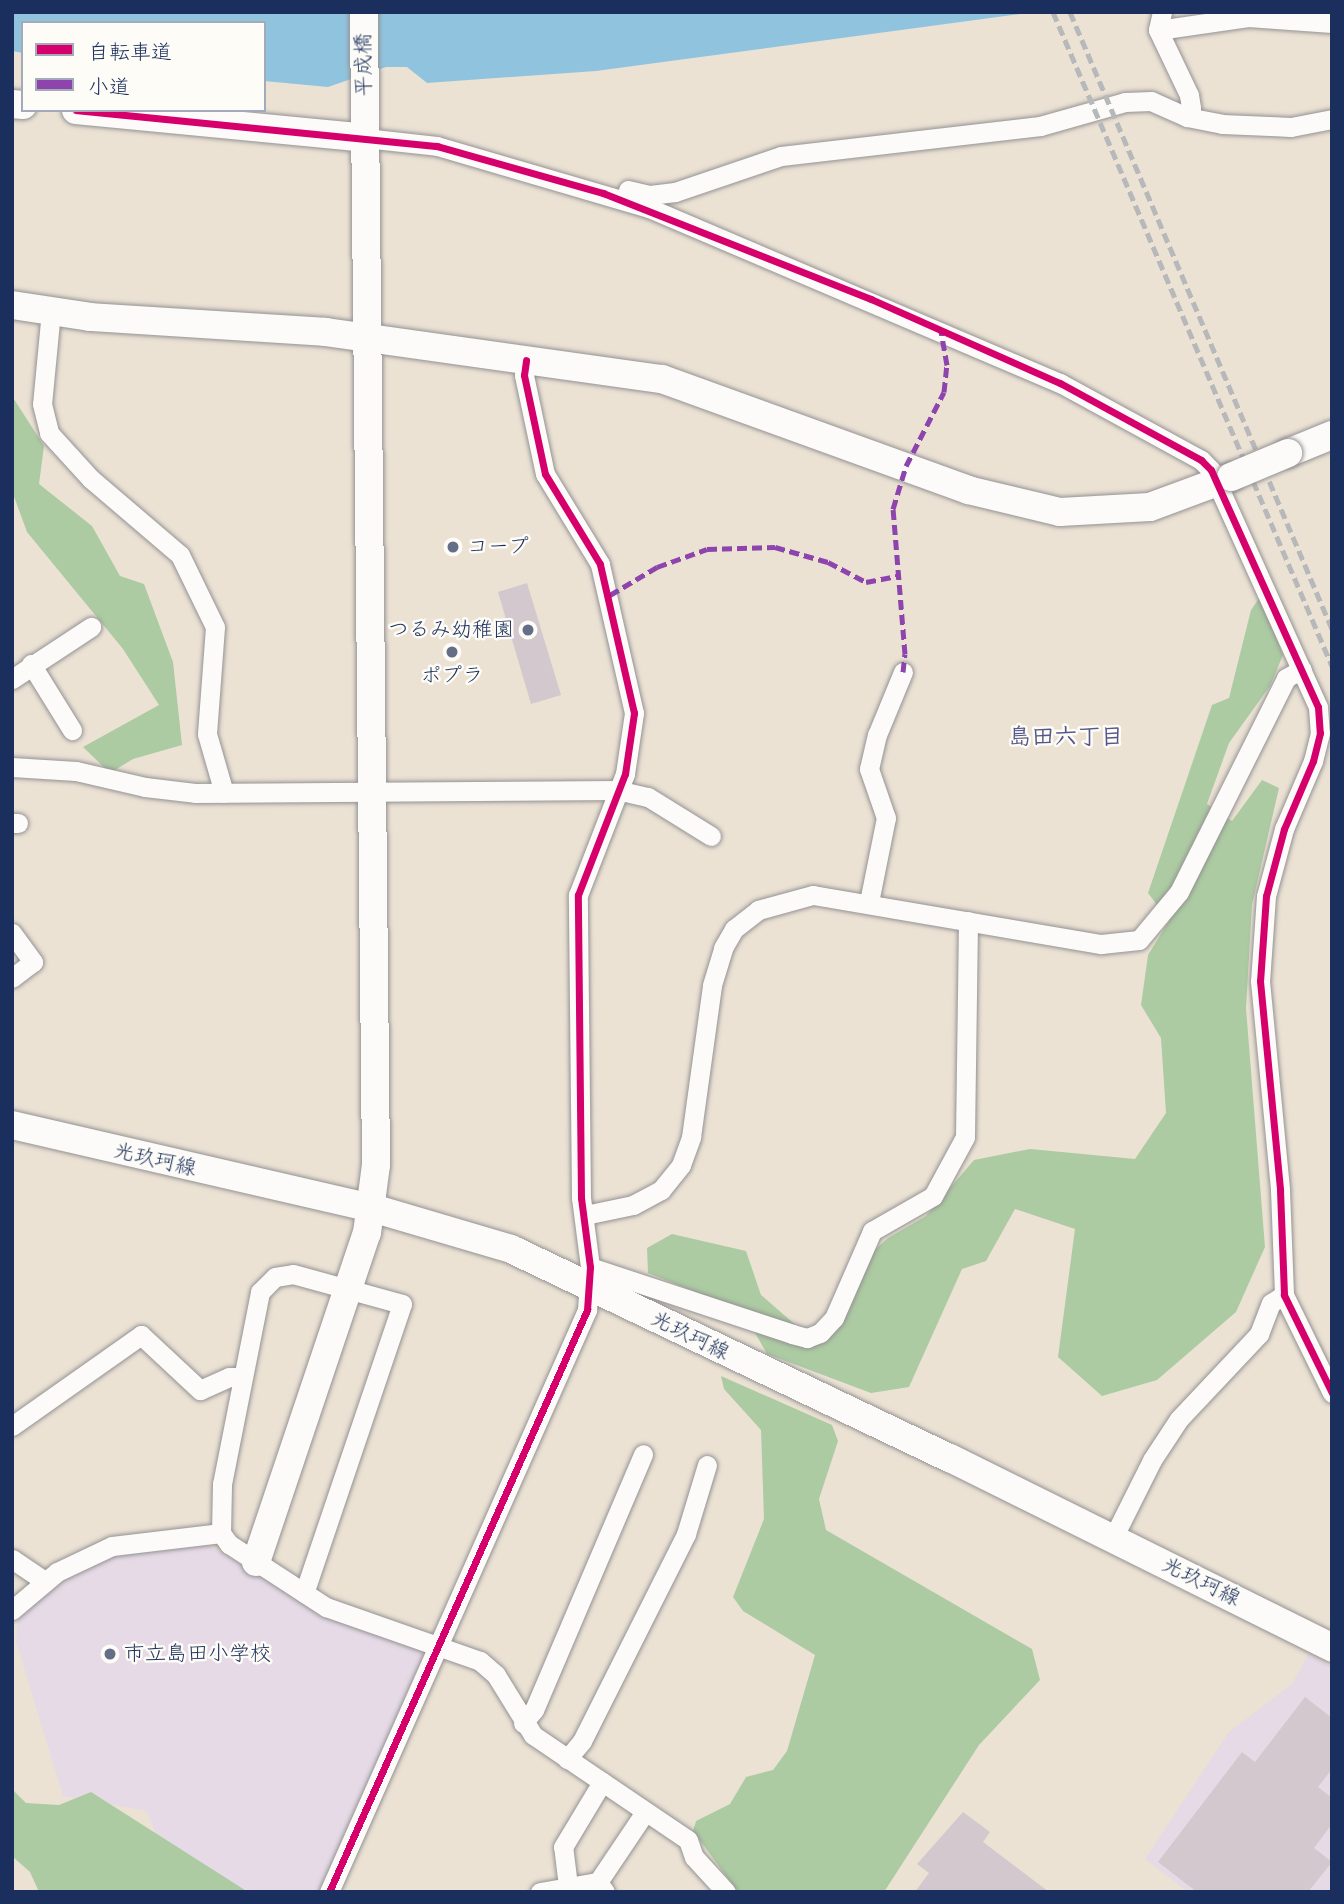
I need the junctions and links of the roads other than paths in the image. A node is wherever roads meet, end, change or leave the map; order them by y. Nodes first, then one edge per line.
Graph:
1 (364, 12) edge
2 (1160, 21) edge
3 (1332, 23) edge
4 (108, 112) edge
5 (1187, 117) junction
6 (1332, 119) edge
7 (365, 128) junction
8 (603, 193) junction
9 (12, 305) edge
10 (51, 311) junction
11 (366, 337) junction
12 (526, 360) junction
13 (1332, 435) edge
14 (1225, 480) junction
15 (91, 626) dead end
16 (31, 664) junction
17 (1302, 669) junction
18 (903, 672) dead end
19 (12, 679) edge
20 (72, 730) dead end
21 (12, 767) edge
22 (370, 790) junction
23 (617, 790) junction
24 (224, 793) junction
25 (711, 836) dead end
26 (869, 902) junction
27 (968, 921) junction
28 (12, 933) edge
29 (12, 978) edge
30 (12, 1125) edge
31 (372, 1208) junction
32 (585, 1214) junction
33 (590, 1276) junction
34 (349, 1288) junction
35 (1284, 1295) junction
36 (240, 1377) junction
37 (1332, 1392) edge
38 (12, 1426) edge
39 (643, 1454) dead end
40 (707, 1465) dead end
41 (221, 1533) junction
42 (1113, 1538) junction
43 (12, 1559) edge
44 (256, 1562) junction
45 (45, 1581) junction
46 (303, 1593) junction
47 (12, 1610) edge
48 (438, 1643) junction
49 (1332, 1648) edge
50 (523, 1723) junction
51 (567, 1759) junction
52 (602, 1782) junction
53 (645, 1812) junction
54 (568, 1886) junction
55 (601, 1887) edge
56 (331, 1891) edge
57 (540, 1892) edge
58 (726, 1892) edge

1 - 7 street, 平成橋
2 - 3 street
2 - 5 street
4 - 7 street
5 - 6 street
5 - 8 street
7 - 8 street
7 - 11 street, 平成橋
8 - 14 street
9 - 10 street
10 - 11 street
10 - 24 street
11 - 12 street
11 - 22 street, 平成橋
12 - 14 street
12 - 23 street
13 - 14 street, bridge
14 - 17 street
15 - 16 street
16 - 19 street
16 - 20 street
17 - 27 street
17 - 35 street
18 - 26 street
21 - 24 street
22 - 23 street
22 - 24 street
22 - 31 street, 平成橋
23 - 25 street
23 - 32 street
26 - 27 street
26 - 32 street
27 - 33 street
28 - 29 street
30 - 31 street, 光玖珂線
31 - 33 street, 光玖珂線
31 - 34 street, 平成橋
32 - 33 street
33 - 42 street, 光玖珂線
33 - 48 street
34 - 36 street
34 - 44 street, 平成橋
34 - 46 street
35 - 37 street
35 - 42 street
36 - 38 street
36 - 41 street
39 - 50 street
40 - 51 street
41 - 44 street
41 - 45 street
42 - 49 street, 光玖珂線
43 - 45 street
44 - 46 street
45 - 47 street
46 - 48 street
48 - 50 street
48 - 56 street
50 - 51 street
51 - 52 street
52 - 53 street
52 - 54 street
53 - 55 street
53 - 58 street
54 - 55 street
54 - 57 street

